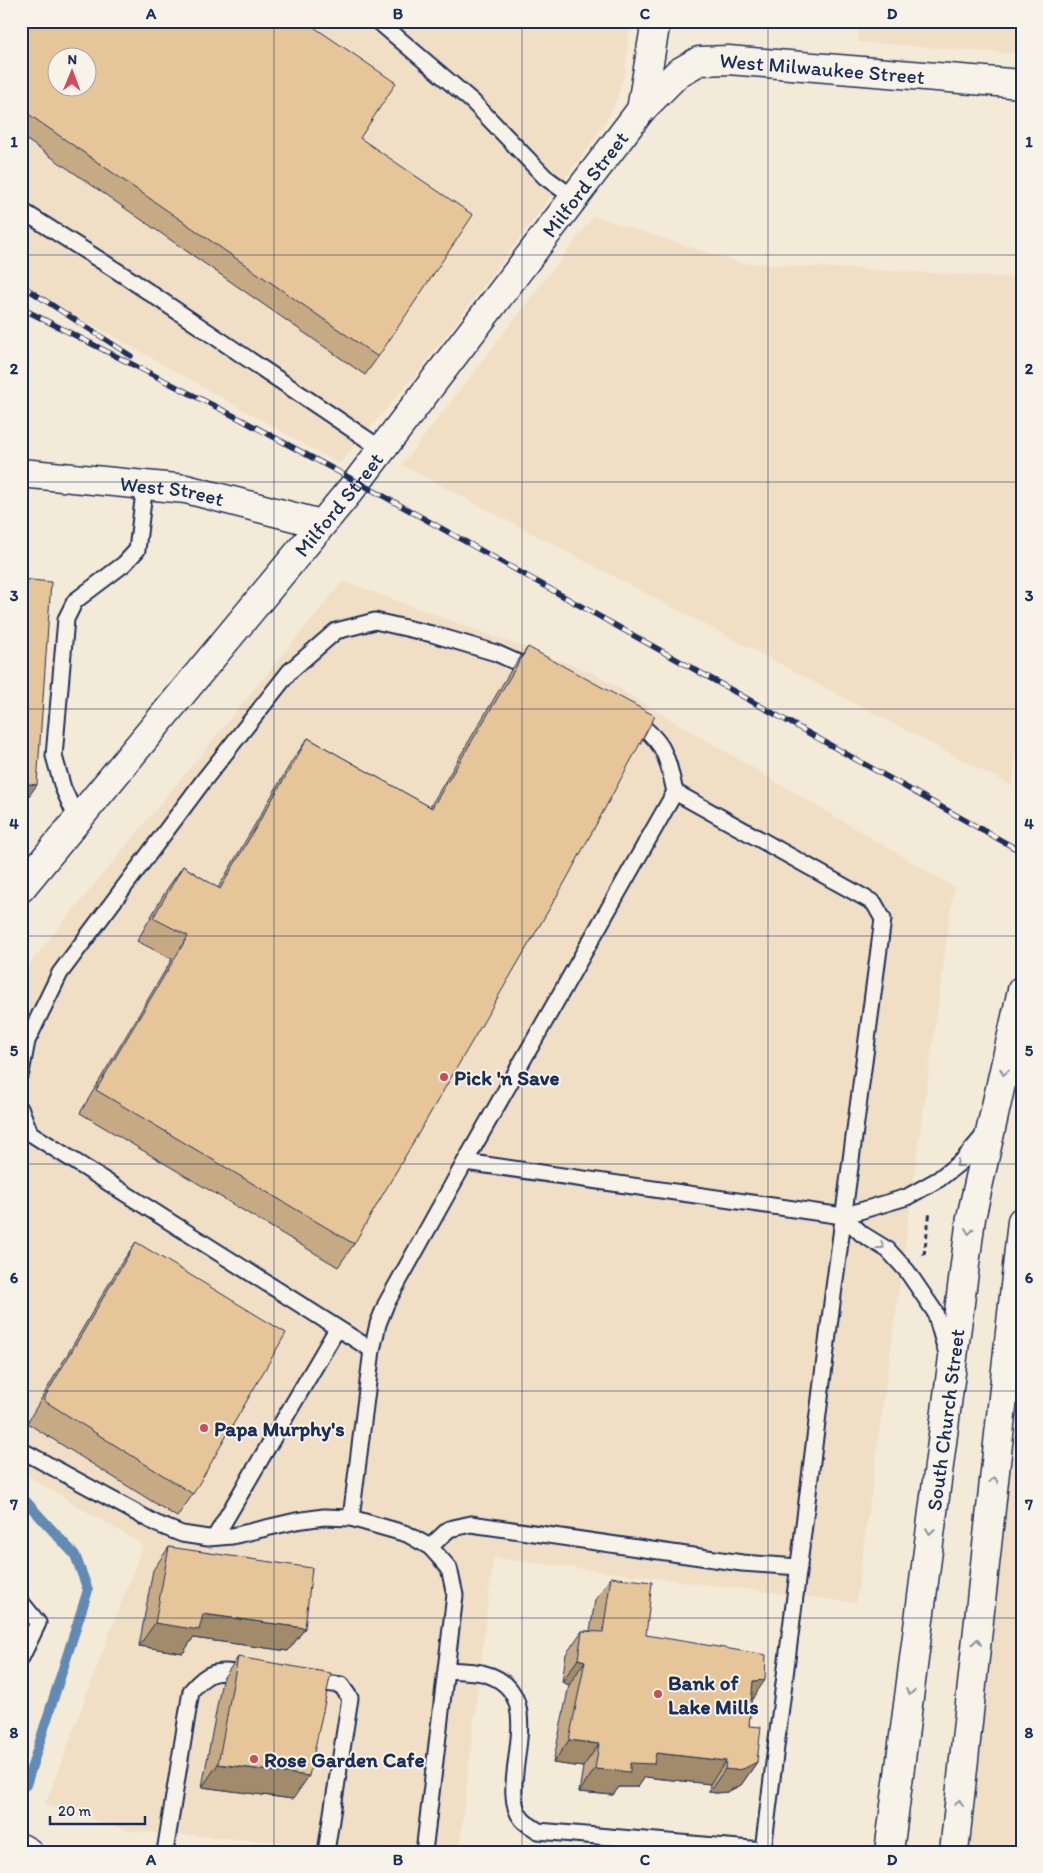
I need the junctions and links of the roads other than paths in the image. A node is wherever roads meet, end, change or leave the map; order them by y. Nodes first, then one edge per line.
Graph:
1 (378, 21) edge
2 (656, 21) edge
3 (1022, 84) edge
4 (641, 110) junction
5 (574, 198) junction
6 (21, 210) edge
7 (382, 450) junction
8 (21, 473) edge
9 (145, 484) junction
10 (321, 524) junction
11 (552, 678) edge
12 (617, 708) edge
13 (675, 792) junction
14 (78, 820) junction
15 (21, 888) edge
16 (1022, 990) edge
17 (21, 1073) edge
18 (21, 1110) edge
19 (991, 1128) junction
20 (465, 1162) junction
21 (843, 1216) junction
22 (1022, 1221) edge
23 (337, 1329) junction
24 (372, 1350) junction
25 (1014, 1370) edge
26 (951, 1372) junction
27 (21, 1450) edge
28 (351, 1518) junction
29 (214, 1537) junction
30 (430, 1547) junction
31 (799, 1567) junction
32 (21, 1602) edge
33 (22, 1656) edge
34 (447, 1670) junction
35 (258, 1675) edge
36 (295, 1680) edge
37 (21, 1848) edge
38 (28, 1852) edge
39 (165, 1852) edge
40 (326, 1852) edge
41 (424, 1852) edge
42 (889, 1852) edge
43 (954, 1852) edge

1 - 5 lane
2 - 4 main road
3 - 4 main road, West Milwaukee Street
4 - 5 main road, Milford Street
5 - 7 main road, Milford Street
6 - 7 lane
7 - 10 main road, Milford Street
8 - 9 main road, West Street
9 - 10 main road, West Street
9 - 14 lane
10 - 14 main road, Milford Street
11 - 17 lane
12 - 13 lane
13 - 20 lane
13 - 21 lane
14 - 15 main road, Milford Street
16 -> 19 main road, South Church Street
18 - 23 lane
19 -> 21 lane
19 -> 26 main road, South Church Street
20 - 21 lane
20 - 24 lane
21 -> 26 lane
21 - 31 lane
22 - 25 main road
23 - 24 lane
23 - 29 lane
24 - 28 lane
43 -> 25 main road
26 -> 42 main road, South Church Street
27 - 29 lane
28 - 29 lane
28 - 30 lane
30 - 31 lane
30 - 34 lane
31 - 34 lane
32 - 33 lane
34 - 41 lane
35 - 39 lane
36 - 40 lane
37 - 38 main road

